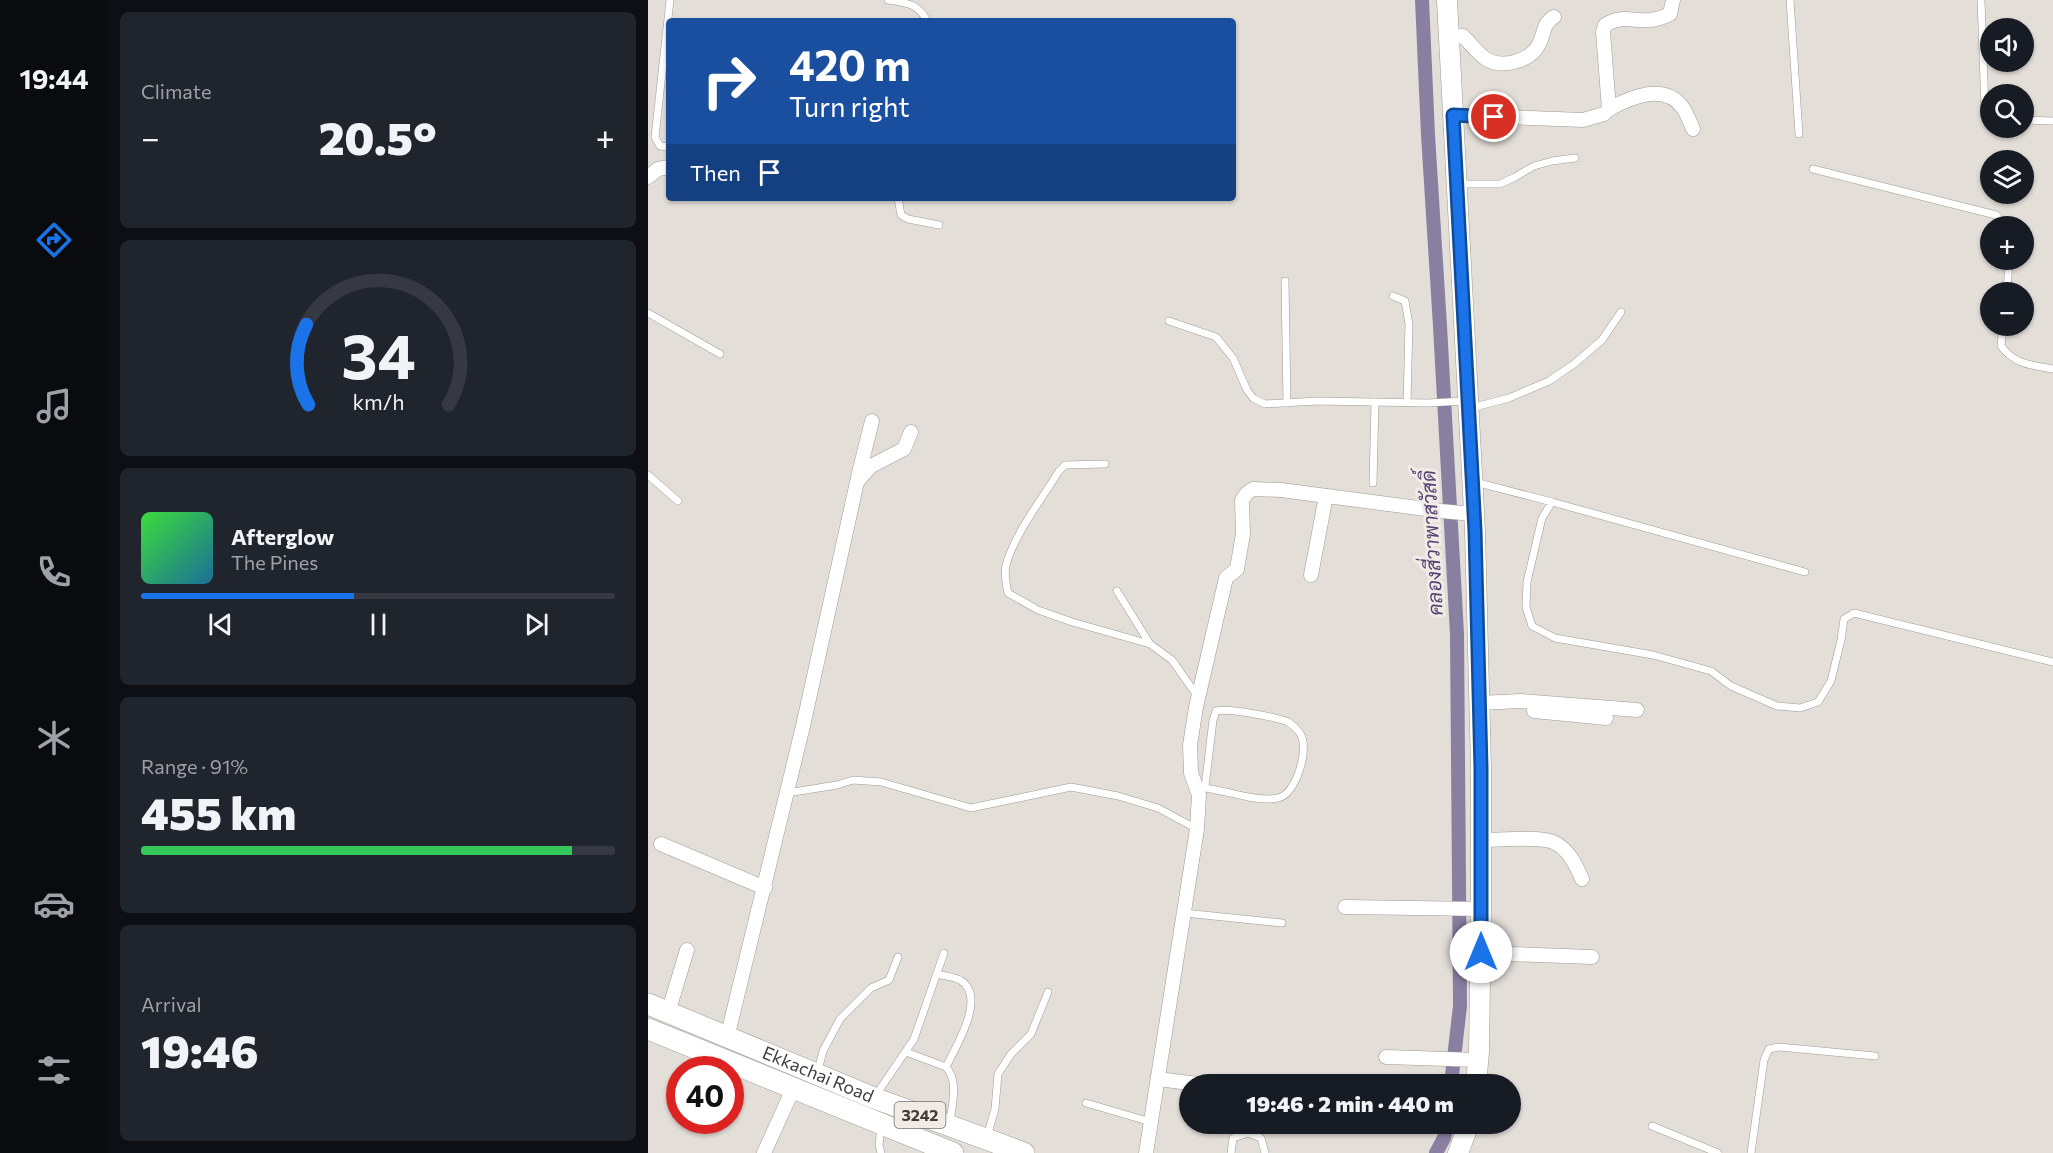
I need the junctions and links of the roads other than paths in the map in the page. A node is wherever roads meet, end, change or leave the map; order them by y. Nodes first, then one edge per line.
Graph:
1 (670, 0) edge
2 (888, 0) edge
3 (1447, 0) edge
4 (1673, 0) edge
5 (1790, 0) edge
6 (1981, 0) edge
7 (1554, 17) dead end
8 (668, 18) edge
9 (926, 18) edge
10 (1449, 28) junction
11 (666, 37) edge
12 (1984, 84) edge
13 (1609, 109) junction
14 (1453, 115) junction
15 (2034, 120) edge
16 (2053, 121) edge
17 (1693, 129) dead end
18 (1799, 134) dead end
19 (666, 147) edge
20 (1575, 158) dead end
21 (666, 168) edge
22 (1813, 169) dead end
23 (648, 177) edge
24 (1457, 184) junction
25 (899, 201) edge
26 (1997, 216) edge
27 (939, 225) dead end
28 (1285, 281) dead end
29 (1393, 296) dead end
30 (1622, 312) dead end
31 (648, 313) edge
32 (1169, 321) dead end
33 (2002, 336) edge
34 (720, 354) dead end
35 (2053, 369) edge
36 (1375, 402) junction
37 (1407, 402) junction
38 (1287, 403) junction
39 (1464, 403) junction
40 (872, 421) dead end
41 (911, 432) dead end
42 (1105, 464) dead end
43 (648, 475) edge
44 (857, 482) junction
45 (1473, 482) junction
46 (1373, 483) dead end
47 (1326, 496) junction
48 (678, 501) dead end
49 (1552, 502) junction
50 (1468, 513) junction
51 (1804, 572) dead end
52 (1311, 575) dead end
53 (1117, 591) dead end
54 (1150, 644) junction
55 (2053, 662) edge
56 (1198, 698) junction
57 (1479, 706) junction
58 (1637, 710) dead end
59 (1606, 718) dead end
60 (1201, 787) junction
61 (788, 793) junction
62 (1197, 829) junction
63 (1481, 840) junction
64 (661, 844) dead end
65 (1582, 879) dead end
66 (765, 888) junction
67 (1345, 907) dead end
68 (1475, 909) junction
69 (1184, 913) junction
70 (1282, 923) dead end
71 (687, 950) dead end
72 (1481, 952) junction
73 (944, 953) dead end
74 (898, 957) dead end
75 (1592, 957) dead end
76 (937, 974) junction
77 (1048, 992) dead end
78 (648, 1004) edge
79 (668, 1013) junction
80 (648, 1029) edge
81 (727, 1038) junction
82 (906, 1052) junction
83 (1875, 1056) dead end
84 (1386, 1057) dead end
85 (1472, 1060) junction
86 (946, 1067) junction
87 (817, 1074) junction
88 (1474, 1074) edge
89 (1158, 1079) junction
90 (1179, 1082) edge
91 (793, 1089) junction
92 (874, 1098) junction
93 (1086, 1103) dead end
94 (1151, 1122) junction
95 (882, 1124) junction
96 (950, 1125) junction
97 (1652, 1126) dead end
98 (1465, 1134) edge
99 (986, 1139) junction
100 (764, 1153) edge
101 (881, 1153) edge
102 (952, 1153) edge
103 (1024, 1153) edge
104 (1146, 1153) edge
105 (1231, 1153) edge
106 (1265, 1153) edge
107 (1458, 1153) edge
108 (1718, 1153) edge
109 (1751, 1153) edge

1 - 8 lane
2 - 9 lane
3 - 10 street
4 - 13 street
5 - 18 lane
6 - 12 lane
7 - 10 street
10 - 14 street
11 - 19 lane
13 - 14 street
13 - 17 street
14 - 24 street
15 - 16 lane
20 - 24 lane
21 - 23 street
22 - 26 lane
24 - 39 street
25 - 27 lane
28 - 38 lane
29 - 37 lane
30 - 39 lane
31 - 34 lane
32 - 38 lane
33 - 35 lane
36 - 37 lane
36 - 38 lane
36 - 46 lane
37 - 39 lane
39 - 45 street
40 - 44 street
41 - 44 street
42 - 54 lane
43 - 48 lane
44 - 61 street
45 - 49 lane
45 - 50 street
47 - 50 street
47 - 52 street
47 - 56 street
49 - 51 lane
49 - 55 lane
50 - 57 street
53 - 54 lane
54 - 56 lane
56 - 60 street
57 - 58 street
57 - 59 street
57 - 63 street
60 - 60 lane
60 - 62 street
61 - 62 lane
61 - 66 street
62 - 69 street
63 - 65 street
63 - 68 street
64 - 66 street
66 - 81 street
67 - 68 street
68 - 72 street
69 - 70 lane
69 - 89 street
71 - 79 street
72 - 75 street
72 - 85 street
73 - 76 lane
74 - 87 lane
76 - 82 lane
76 - 86 lane
77 - 99 lane
78 - 79 main road, Ekkachai Road / 3242
79 - 81 main road, Ekkachai Road / 3242
80 - 91 main road, Ekkachai Road / 3242
81 - 87 main road, Ekkachai Road / 3242
82 - 86 lane
82 - 92 lane
83 - 109 lane
84 - 85 street
85 - 88 street
86 - 96 lane
87 - 92 main road, Ekkachai Road / 3242
89 - 90 street
89 - 94 street
91 - 95 main road, Ekkachai Road / 3242
91 - 100 street
92 - 96 main road, Ekkachai Road / 3242
93 - 94 lane
94 - 104 street
95 - 101 lane
95 - 102 main road, Ekkachai Road / 3242
96 - 99 main road, Ekkachai Road / 3242
97 - 108 lane
98 - 107 street
99 - 103 main road, Ekkachai Road / 3242
105 - 106 lane

